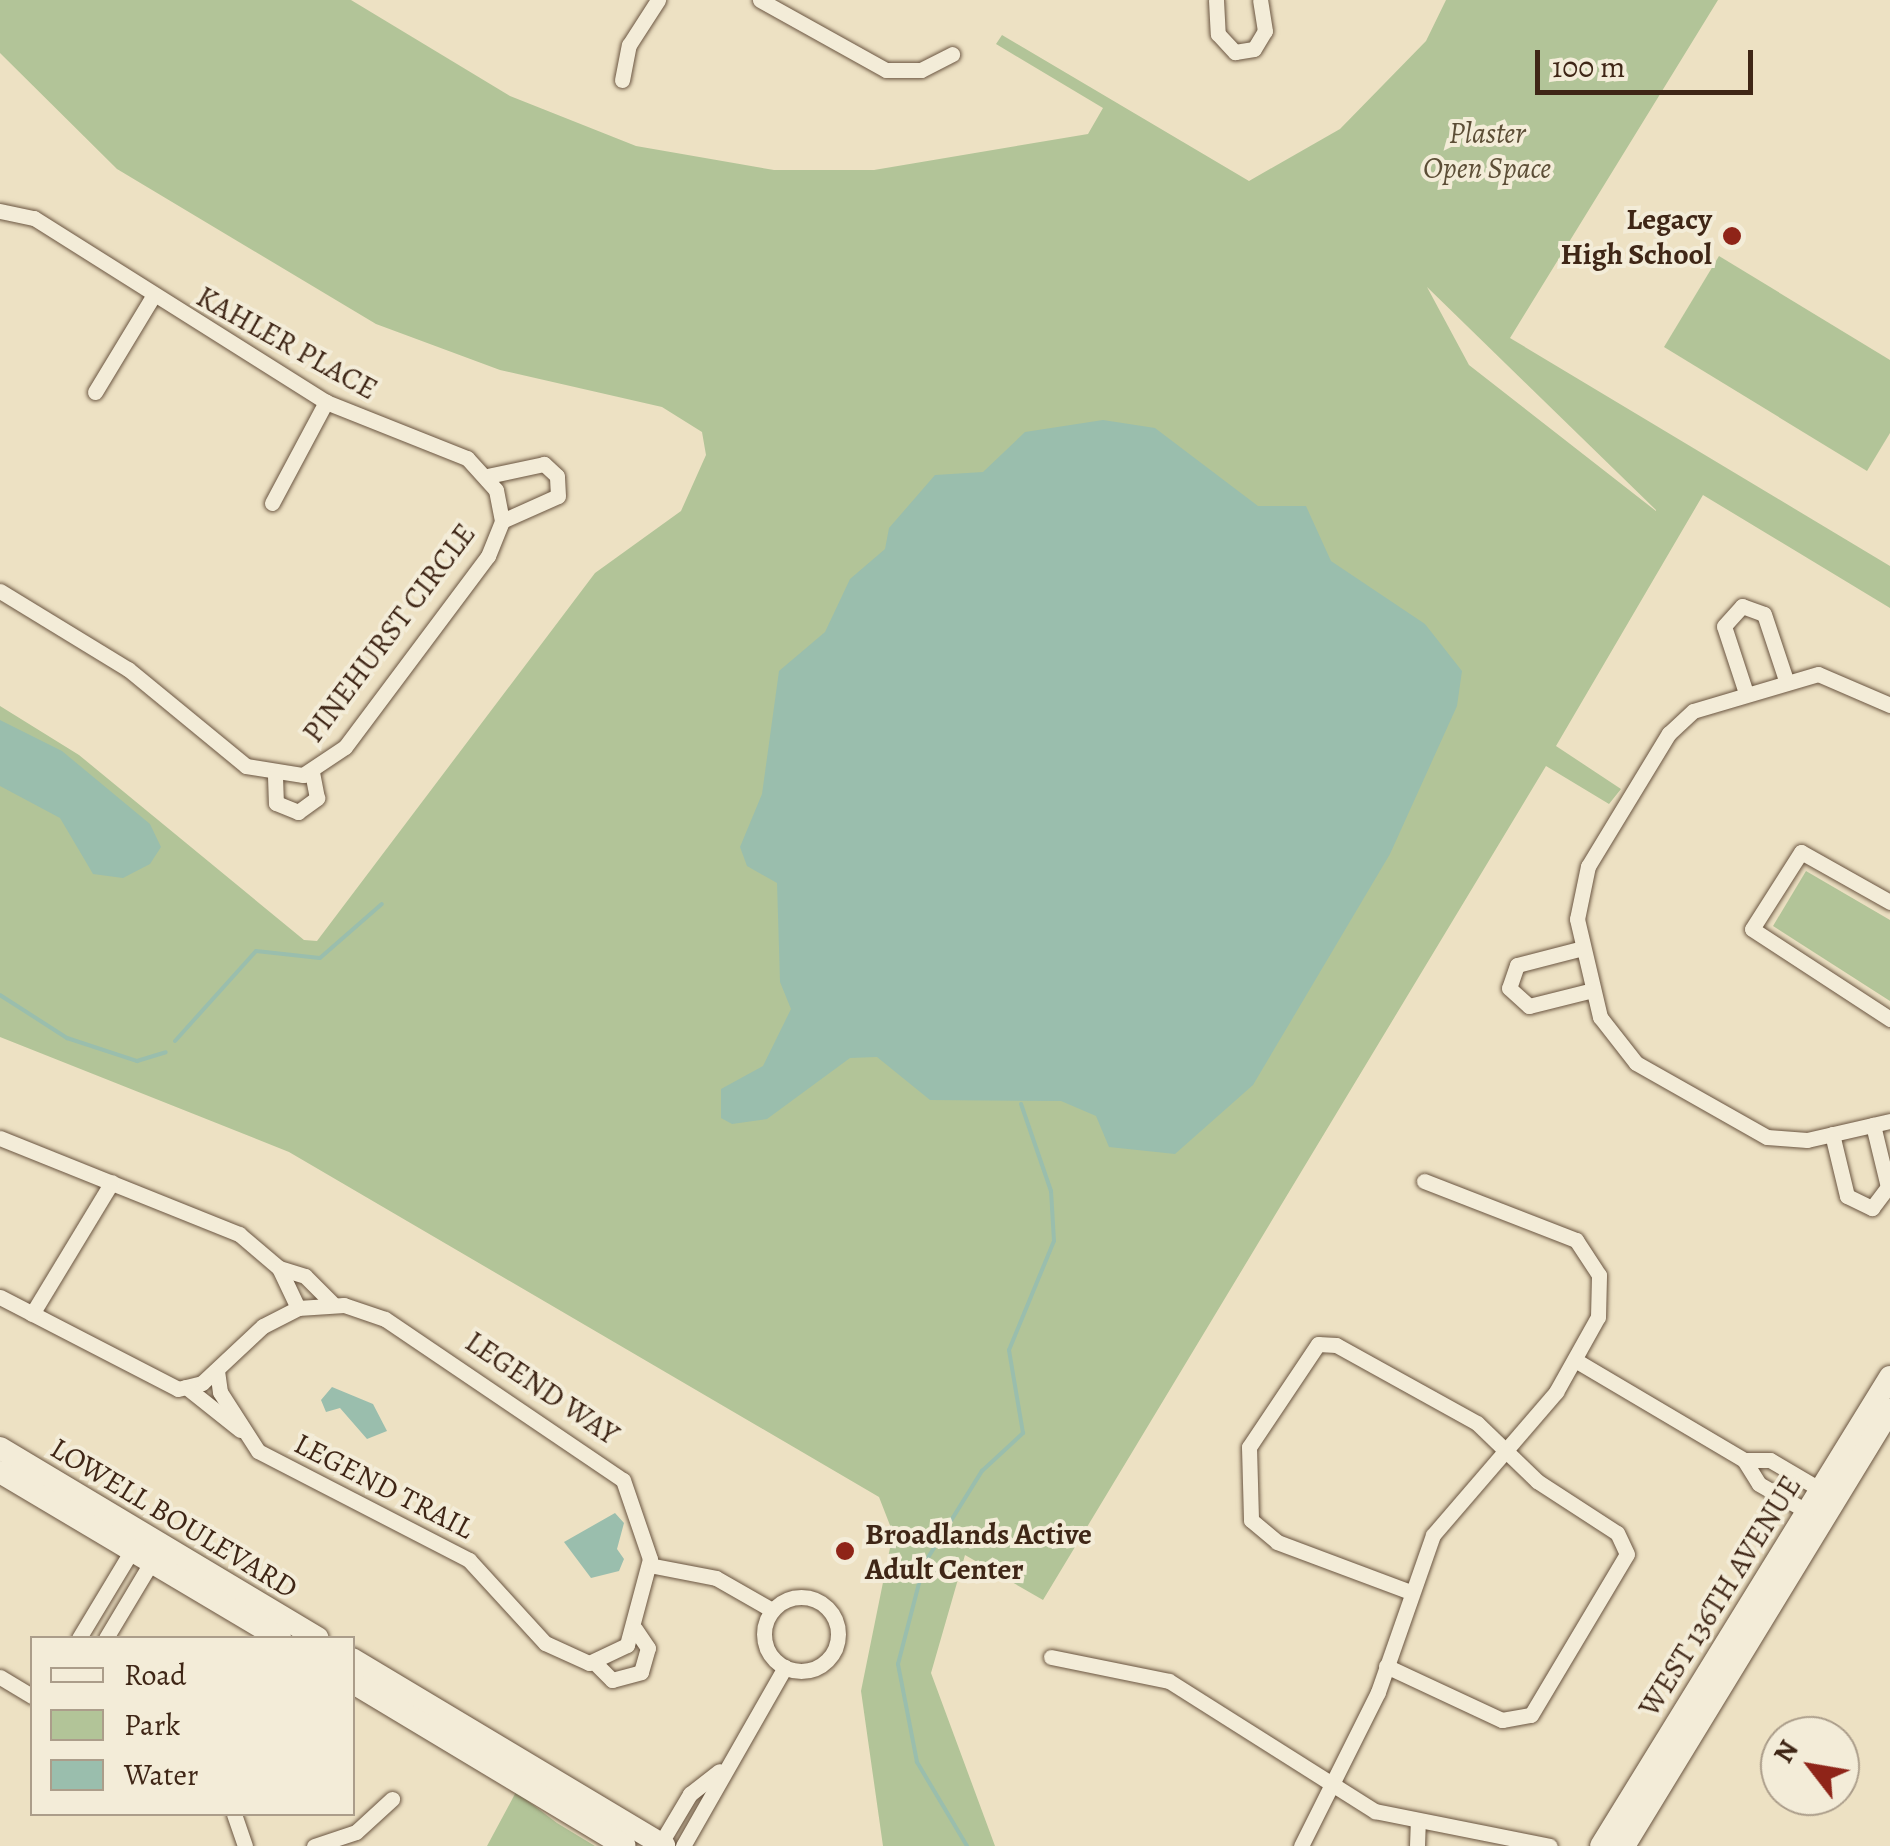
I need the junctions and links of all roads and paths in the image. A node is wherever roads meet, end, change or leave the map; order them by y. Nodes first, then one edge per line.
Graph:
1 (658, 0) edge
2 (760, 0) edge
3 (1216, 0) edge
4 (1260, 0) edge
5 (828, 41) junction
6 (952, 54) dead end
7 (818, 58) dead end
8 (622, 80) dead end
9 (0, 211) edge
10 (152, 298) junction
11 (95, 392) dead end
12 (326, 402) junction
13 (488, 476) junction
14 (272, 503) dead end
15 (502, 522) junction
16 (0, 591) edge
17 (1786, 677) junction
18 (1745, 690) junction
19 (1890, 705) edge
20 (312, 772) junction
21 (275, 776) junction
22 (1890, 902) edge
23 (1583, 948) junction
24 (1593, 990) junction
25 (1890, 1019) edge
26 (1882, 1123) edge
27 (1832, 1134) junction
28 (0, 1138) edge
29 (1424, 1181) dead end
30 (112, 1182) junction
31 (279, 1268) junction
32 (0, 1297) edge
33 (334, 1304) junction
34 (298, 1308) junction
35 (32, 1314) junction
36 (1575, 1360) junction
37 (217, 1371) junction
38 (1890, 1377) edge
39 (186, 1387) junction
40 (1890, 1410) edge
41 (240, 1430) junction
42 (0, 1448) edge
43 (1505, 1449) junction
44 (1744, 1460) junction
45 (0, 1472) edge
46 (1828, 1494) junction
47 (1815, 1516) junction
48 (147, 1548) junction
49 (649, 1565) junction
50 (1408, 1591) junction
51 (772, 1610) junction
52 (635, 1629) junction
53 (81, 1636) edge
54 (107, 1636) edge
55 (277, 1636) edge
56 (314, 1636) edge
57 (1050, 1657) dead end
58 (355, 1661) edge
59 (594, 1662) junction
60 (1386, 1666) junction
61 (785, 1667) junction
62 (0, 1677) edge
63 (355, 1684) edge
64 (30, 1695) edge
65 (1326, 1786) junction
66 (392, 1799) dead end
67 (235, 1816) edge
68 (1418, 1822) junction
69 (1520, 1844) edge
70 (245, 1846) edge
71 (314, 1846) edge
72 (625, 1846) edge
73 (667, 1846) edge
74 (1301, 1846) edge
75 (1416, 1846) edge
76 (1550, 1846) edge
77 (1600, 1846) edge
78 (1624, 1846) edge

1 - 8 street
2 - 5 street
3 - 4 street
5 - 6 street
5 - 7 street
9 - 10 street, KAHLER PLACE
10 - 11 street
10 - 12 street, KAHLER PLACE
12 - 13 street, KAHLER PLACE
12 - 14 street
13 - 15 street, PINEHURST CIRCLE
13 - 15 street, PINEHURST CIRCLE
15 - 20 street, PINEHURST CIRCLE
16 - 21 street
17 - 18 street
17 - 18 street
17 - 19 street
18 - 23 street
20 - 21 street, PINEHURST CIRCLE
20 - 21 street, PINEHURST CIRCLE
22 - 25 street
23 - 24 street
23 - 24 street
24 - 27 street
26 - 27 street
26 - 27 street
28 - 30 street, LEGEND WAY
29 - 36 street
30 - 31 street, LEGEND WAY
30 - 35 street
31 - 33 street, LEGEND WAY
31 - 34 street, LEGEND WAY
32 - 35 street, LEGEND TRAIL
33 - 34 street, LEGEND WAY
33 - 49 street, LEGEND WAY
34 - 37 street, LEGEND WAY
35 - 39 street, LEGEND TRAIL
36 - 43 street
36 - 44 street
37 - 39 street
37 - 41 street, LEGEND TRAIL
38 - 46 main road, WEST 136TH AVENUE
39 - 41 street, LEGEND TRAIL
40 - 46 main road, WEST 136TH AVENUE
41 - 59 street, LEGEND TRAIL
42 - 48 main road, LOWELL BOULEVARD
43 - 50 street
43 - 50 street
43 - 60 street
44 - 46 street
44 - 47 street
45 - 48 main road, LOWELL BOULEVARD
46 - 47 main road, WEST 136TH AVENUE
47 - 77 main road, WEST 136TH AVENUE
47 - 78 main road, WEST 136TH AVENUE
48 - 53 street
48 - 54 street
48 - 55 main road, LOWELL BOULEVARD
48 - 56 main road, LOWELL BOULEVARD
49 - 51 street
49 - 52 street, LEGEND TRAIL
50 - 60 street
51 - 61 street
51 - 61 street
52 - 59 street
52 - 59 street, LEGEND TRAIL
57 - 65 street
58 - 73 main road
60 - 65 street
61 - 73 street
62 - 64 street
63 - 72 main road
65 - 68 street
65 - 74 street
66 - 71 street
67 - 70 street
68 - 69 street
68 - 75 street
69 - 76 street

